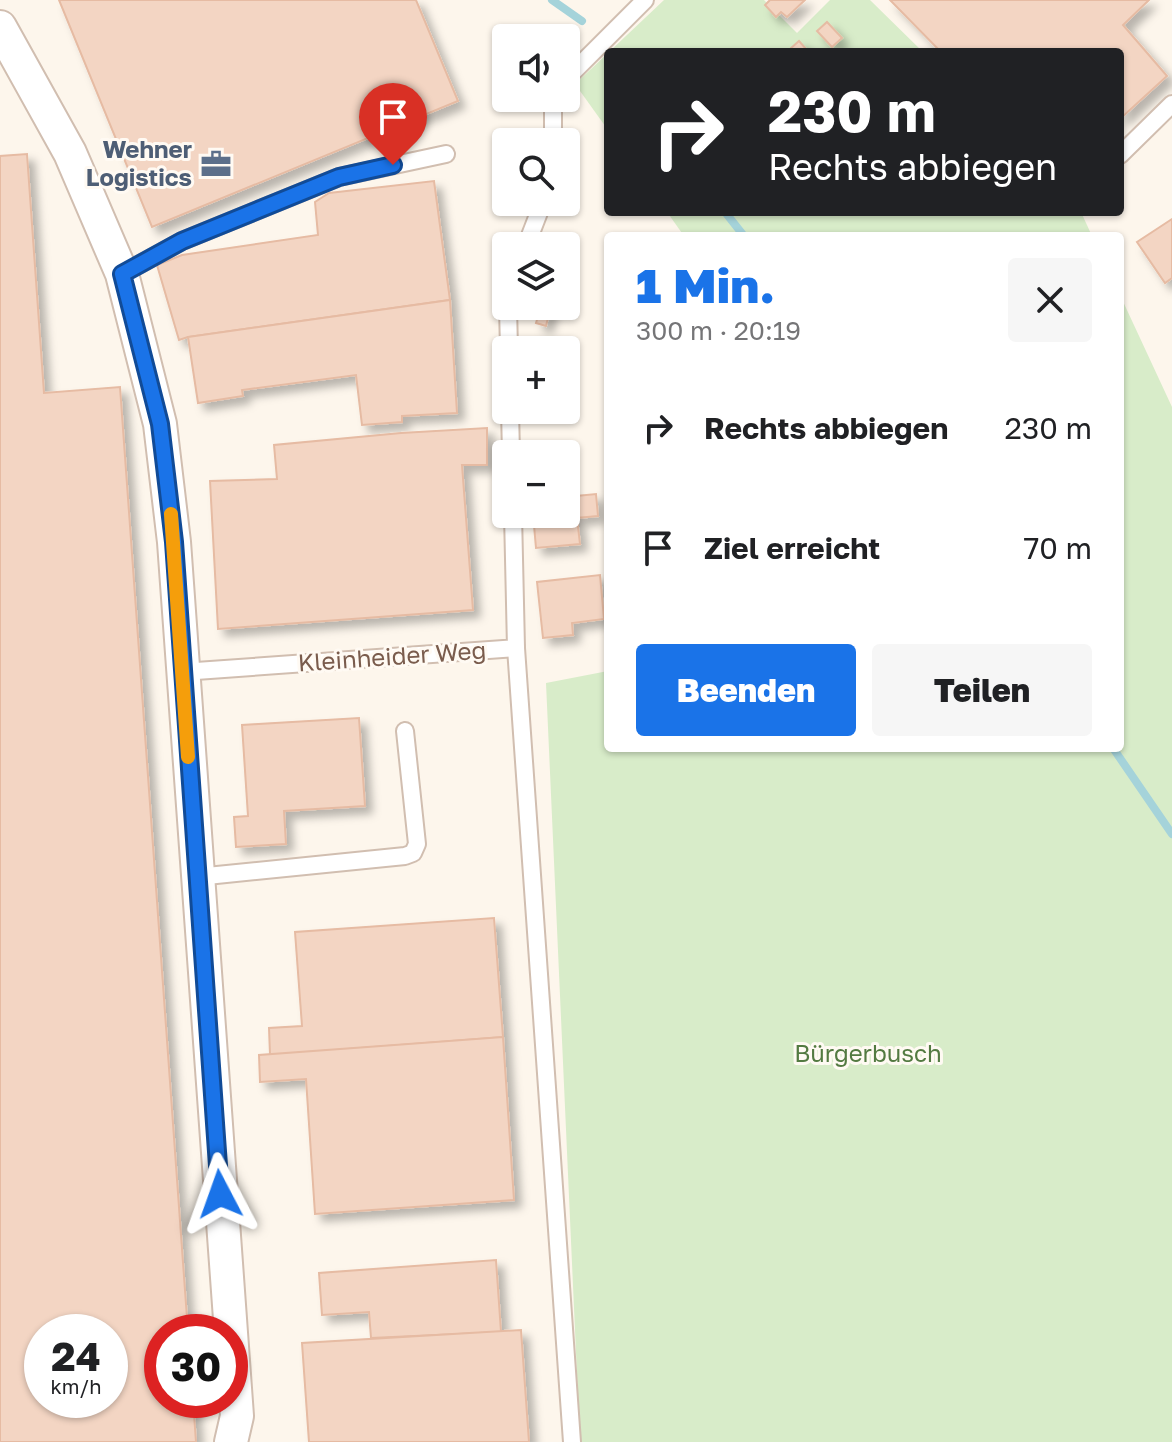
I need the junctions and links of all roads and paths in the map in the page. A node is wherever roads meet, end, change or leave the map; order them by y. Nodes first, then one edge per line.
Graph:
1 (645, 0) edge
2 (0, 27) edge
3 (580, 65) edge
4 (1172, 104) edge
5 (1124, 151) edge
6 (446, 154) dead end
7 (122, 274) junction
8 (513, 528) edge
9 (516, 648) junction
10 (182, 672) junction
11 (405, 731) dead end
12 (197, 877) junction
13 (231, 1442) edge
14 (572, 1442) edge

1 - 3 lane
2 - 7 street
4 - 5 lane
6 - 7 lane
7 - 10 street
8 - 9 lane, Kleinheider Weg
9 - 10 lane, Kleinheider Weg
9 - 14 lane
10 - 12 street
11 - 12 lane
12 - 13 street

